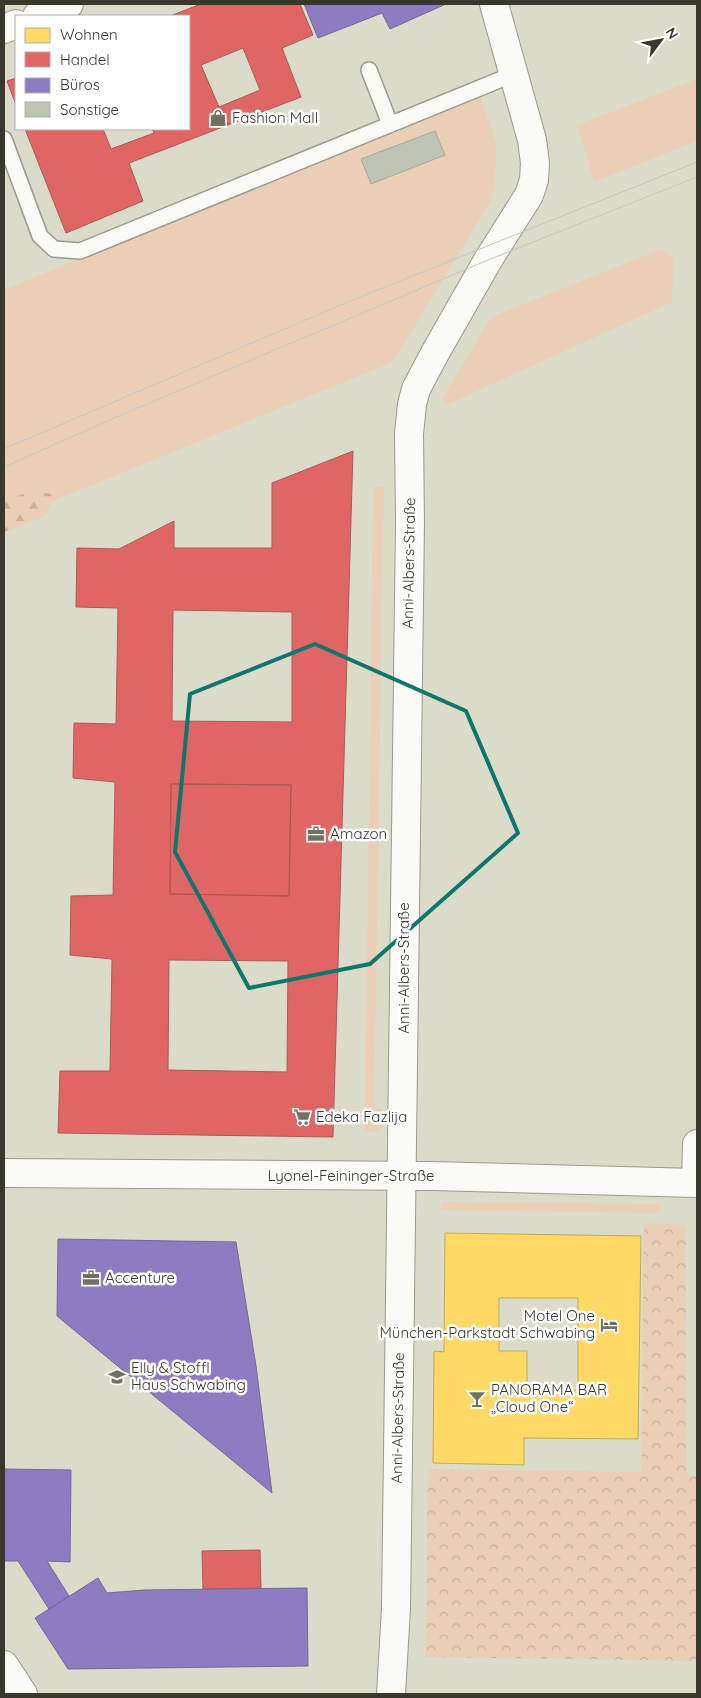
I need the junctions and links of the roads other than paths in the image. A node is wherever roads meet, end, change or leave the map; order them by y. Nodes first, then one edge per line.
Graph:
1 (69, 4) edge
2 (494, 4) edge
3 (40, 15) edge
4 (369, 70) dead end
5 (514, 74) junction
6 (390, 124) junction
7 (4, 139) edge
8 (697, 1144) edge
9 (4, 1173) edge
10 (401, 1176) junction
11 (697, 1183) edge
12 (4, 1665) edge
13 (23, 1694) edge
14 (392, 1694) edge

1 - 3 street
2 - 5 street, Anni-Albers-Straße
4 - 6 lane
5 - 6 lane
5 - 10 street, Anni-Albers-Straße
6 - 7 lane
8 - 11 street
9 - 10 street, Lyonel-Feininger-Straße
10 - 11 street, Lyonel-Feininger-Straße
10 - 14 street, Anni-Albers-Straße
12 - 13 street

